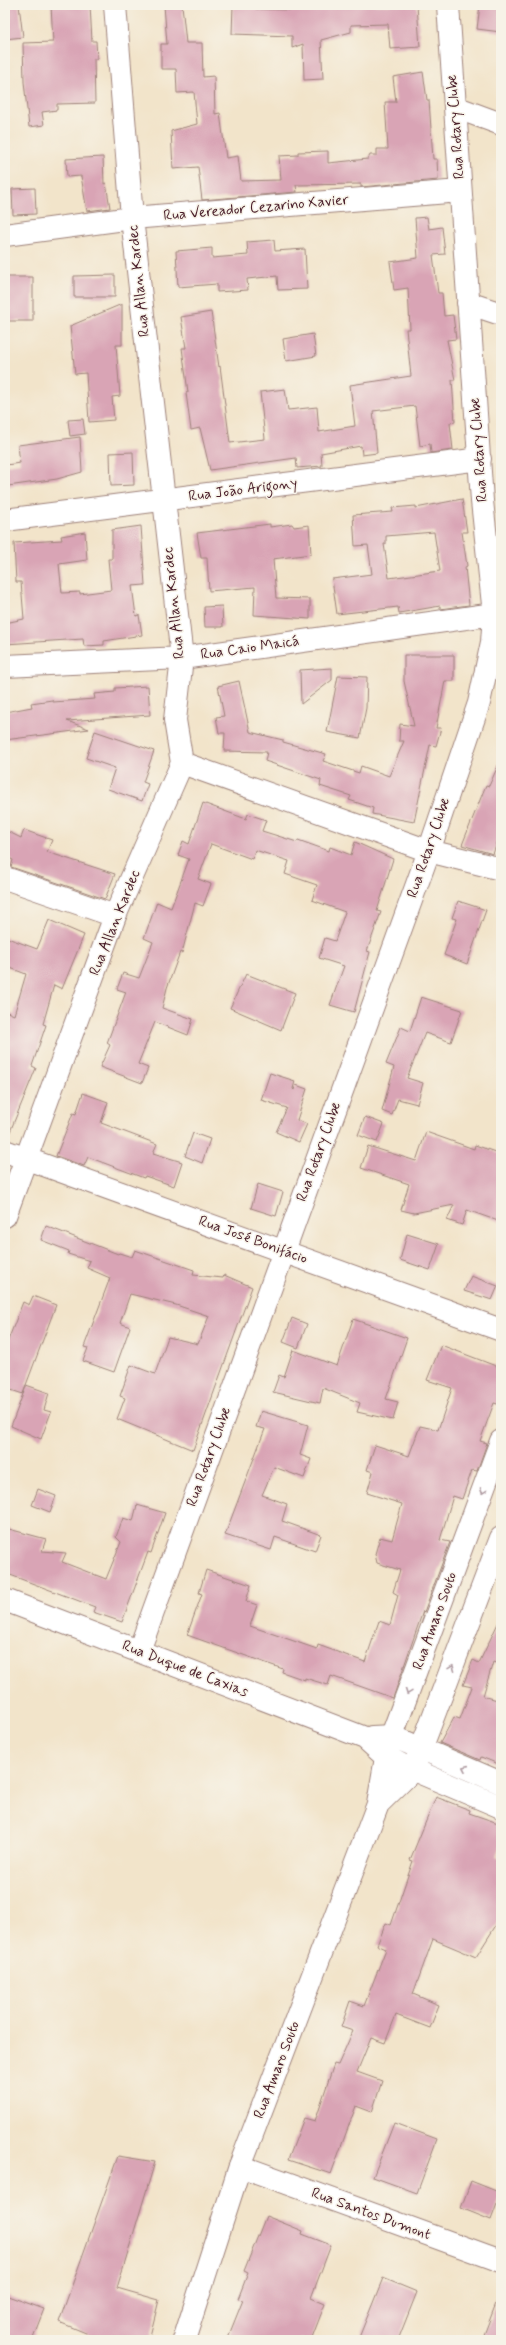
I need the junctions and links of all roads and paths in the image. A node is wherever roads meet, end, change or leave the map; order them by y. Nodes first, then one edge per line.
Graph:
1 (115, 5) edge
2 (448, 5) edge
3 (455, 106) junction
4 (501, 124) edge
5 (460, 191) junction
6 (132, 218) junction
7 (5, 235) edge
8 (468, 303) junction
9 (501, 314) edge
10 (480, 459) junction
11 (163, 501) junction
12 (492, 504) edge
13 (5, 520) edge
14 (494, 614) junction
15 (182, 658) junction
16 (5, 666) edge
17 (182, 763) junction
18 (429, 851) junction
19 (501, 870) edge
20 (5, 878) edge
21 (116, 916) junction
22 (5, 1151) edge
23 (26, 1159) junction
24 (5, 1216) edge
25 (283, 1250) junction
26 (501, 1330) edge
27 (501, 1441) edge
28 (501, 1538) edge
29 (5, 1600) edge
30 (139, 1651) junction
31 (388, 1746) junction
32 (422, 1749) junction
33 (413, 1770) junction
34 (501, 1783) edge
35 (378, 1804) junction
36 (501, 1807) edge
37 (240, 2166) junction
38 (501, 2261) edge
39 (184, 2340) edge

1 - 6 street, Rua Allan Kardec
2 - 3 street, Rua Rotary Clube
3 - 4 street
3 - 5 street, Rua Rotary Clube
5 - 6 street, Rua Vereador Cezarino Xavier
5 - 8 street, Rua Rotary Clube
6 - 7 street, Rua Vereador Cezarino Xavier
6 - 11 street, Rua Allan Kardec
8 - 9 street
8 - 10 street, Rua Rotary Clube
10 - 11 street, Rua João Arigony
10 - 12 street, Rua Rotary Clube
11 - 13 street, Rua João Arigony
11 - 15 street, Rua Allan Kardec
12 - 14 street, Rua Rotary Clube
14 - 15 street, Rua Caio Maicá
14 - 18 street, Rua Rotary Clube
15 - 16 street, Rua Caio Maicá
15 - 17 street, Rua Allan Kardec
17 - 18 street
17 - 21 street, Rua Allan Kardec
18 - 19 street
18 - 25 street, Rua Rotary Clube
20 - 21 street
21 - 23 street, Rua Allan Kardec
22 - 23 street, Rua José Bonifácio
23 - 24 street, Rua Allan Kardec
23 - 25 street, Rua José Bonifácio
25 - 26 street, Rua José Bonifácio
25 - 30 street, Rua Rotary Clube
27 -> 31 street, Rua Amaro Souto
32 -> 28 street, Rua Amaro Souto
29 - 30 street, Rua Duque de Caxias
30 - 31 street, Rua Duque de Caxias
31 - 32 street, Rua Duque de Caxias
31 - 33 street
31 - 35 street, Rua Amaro Souto
32 - 33 street, Rua Amaro Souto
34 -> 32 street, Rua Duque de Caxias
33 - 35 street, Rua Amaro Souto
33 - 36 street
35 - 37 street, Rua Amaro Souto
37 - 38 street, Rua Santos Dumont
37 - 39 street, Rua Amaro Souto

